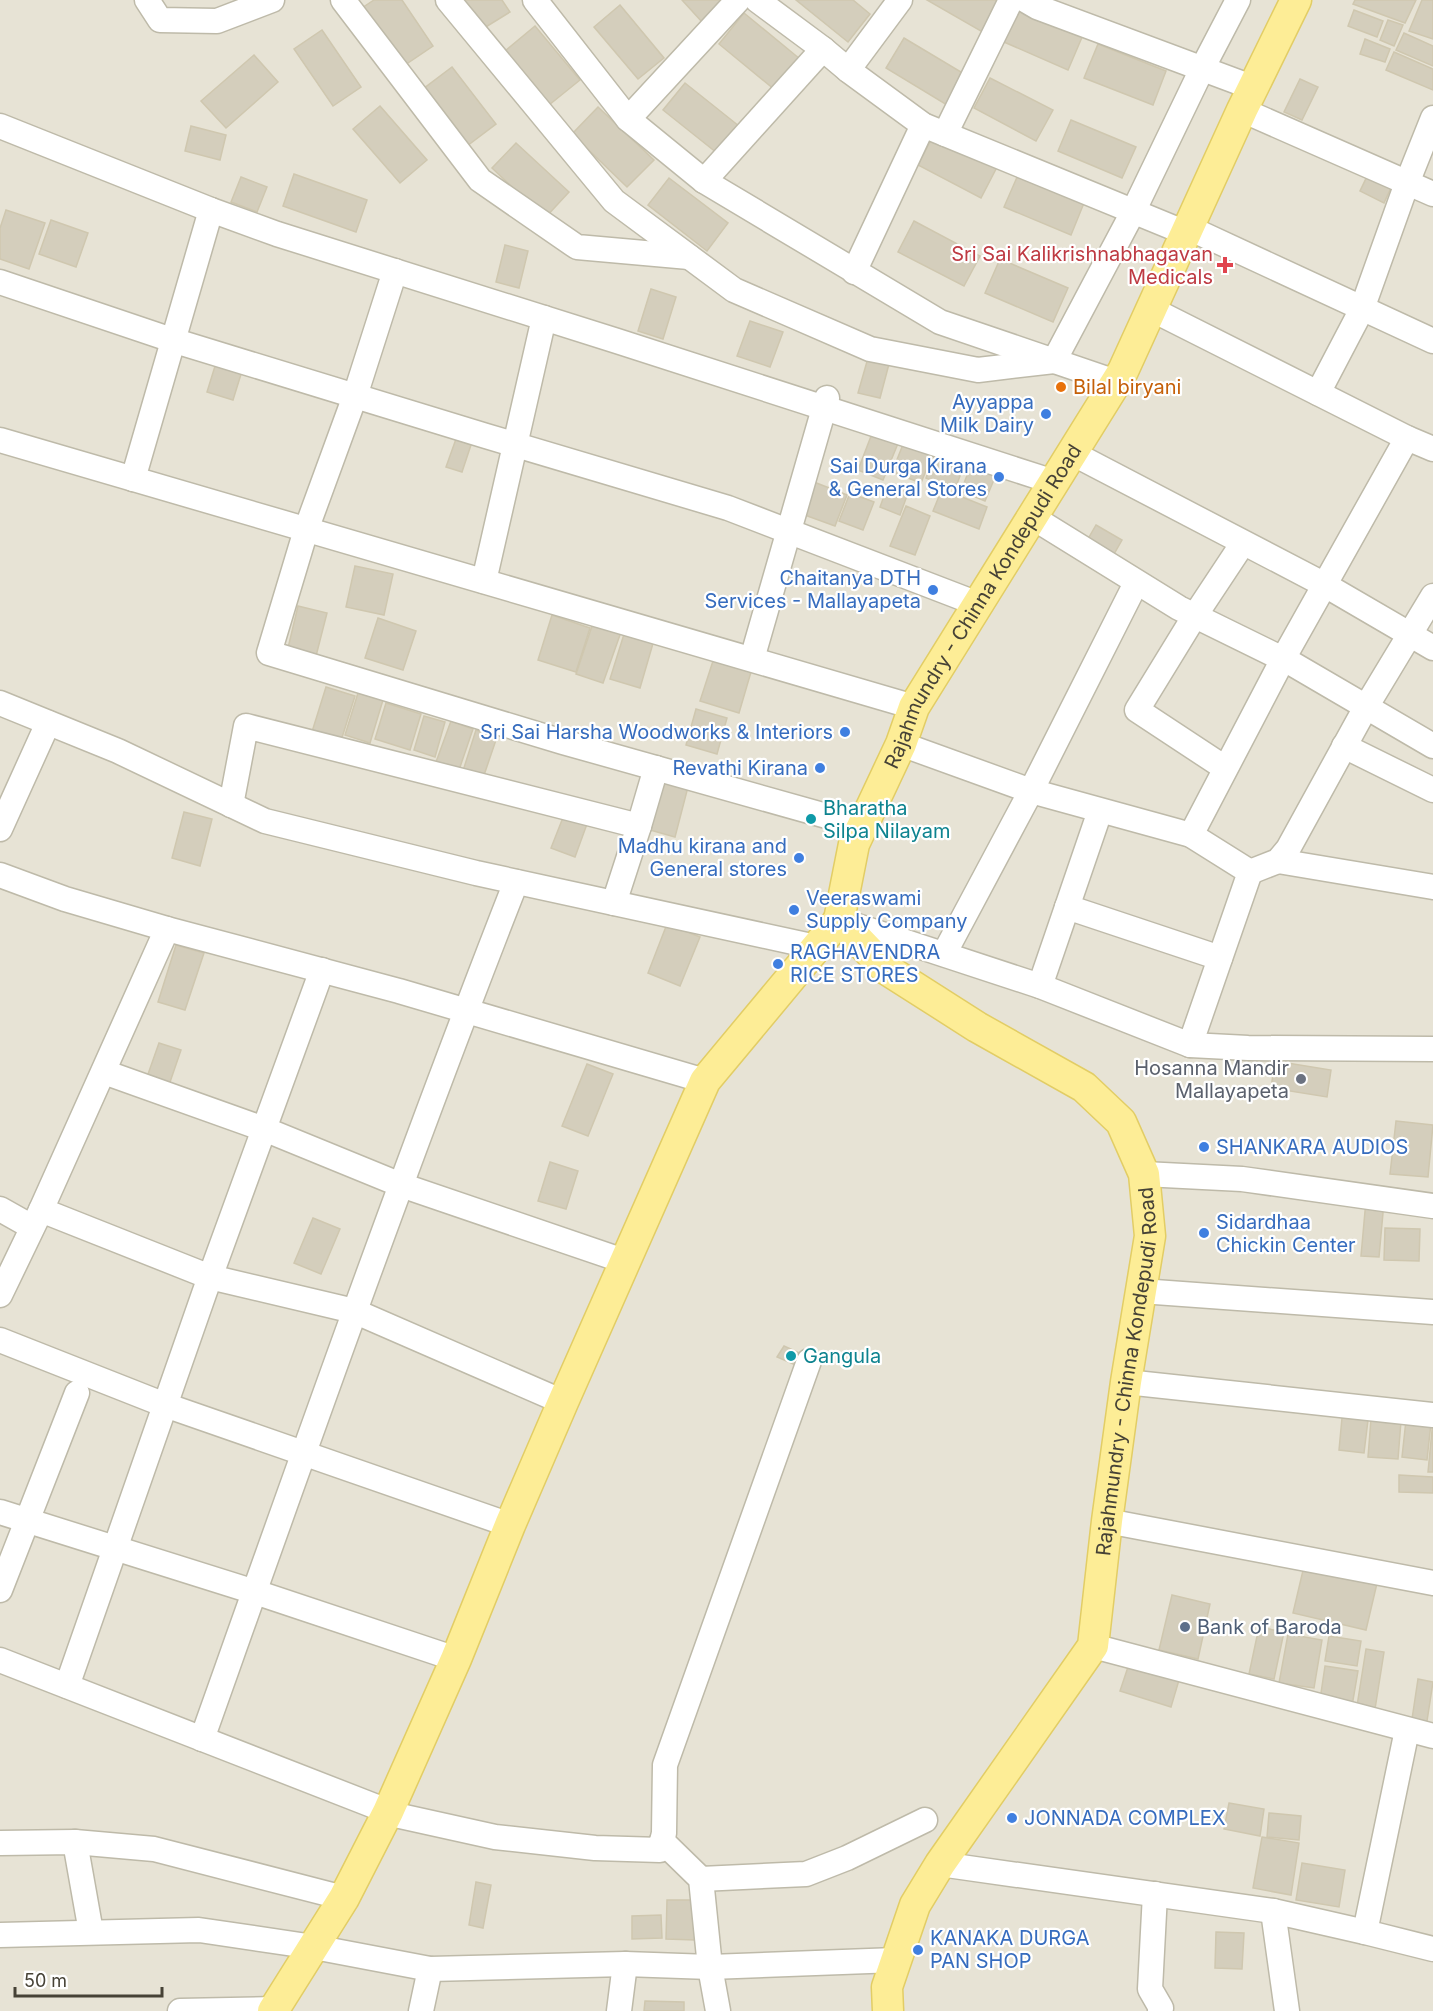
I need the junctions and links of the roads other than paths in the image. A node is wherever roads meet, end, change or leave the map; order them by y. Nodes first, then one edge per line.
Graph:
1 (147, 0) edge
2 (272, 0) edge
3 (343, 0) edge
4 (448, 0) edge
5 (536, 0) edge
6 (738, 0) edge
7 (757, 0) edge
8 (900, 0) edge
9 (1011, 0) edge
10 (1025, 0) edge
11 (1238, 0) edge
12 (1296, 0) edge
13 (823, 49) junction
14 (1202, 69) junction
15 (848, 70) junction
16 (1248, 99) junction
17 (1433, 118) edge
18 (628, 119) junction
19 (0, 126) edge
20 (934, 130) junction
21 (704, 181) junction
22 (1407, 183) junction
23 (1433, 194) edge
24 (211, 210) junction
25 (1133, 212) junction
26 (1188, 231) junction
27 (689, 257) junction
28 (396, 271) junction
29 (854, 272) junction
30 (0, 282) edge
31 (1152, 309) junction
32 (1362, 309) junction
33 (544, 318) junction
34 (172, 340) junction
35 (1433, 342) edge
36 (1054, 361) junction
37 (1116, 382) junction
38 (1318, 393) junction
39 (355, 396) junction
40 (826, 403) junction
41 (1407, 438) junction
42 (0, 440) edge
43 (515, 445) junction
44 (1433, 449) edge
45 (1072, 453) junction
46 (133, 479) junction
47 (1054, 482) junction
48 (1032, 517) junction
49 (306, 530) junction
50 (789, 531) junction
51 (1243, 543) junction
52 (484, 581) junction
53 (1136, 583) junction
54 (1325, 585) junction
55 (1433, 596) edge
56 (978, 604) junction
57 (1194, 617) junction
58 (1410, 634) junction
59 (1433, 648) edge
60 (752, 659) junction
61 (1283, 659) junction
62 (0, 703) edge
63 (914, 707) junction
64 (1366, 707) junction
65 (48, 723) junction
66 (901, 744) junction
67 (1344, 746) junction
68 (1433, 746) edge
69 (656, 768) junction
70 (1226, 768) junction
71 (1431, 784) edge
72 (1031, 791) junction
73 (231, 805) junction
74 (1100, 811) junction
75 (639, 826) junction
76 (862, 826) junction
77 (0, 829) edge
78 (1191, 834) junction
79 (1278, 861) junction
80 (1250, 872) junction
81 (0, 874) edge
82 (516, 882) junction
83 (1433, 887) edge
84 (614, 903) junction
85 (1067, 907) junction
86 (839, 920) junction
87 (167, 929) junction
88 (816, 947) junction
89 (944, 954) junction
90 (1220, 958) junction
91 (322, 970) junction
92 (1040, 986) junction
93 (465, 1010) junction
94 (1190, 1045) junction
95 (1433, 1049) edge
96 (104, 1072) junction
97 (705, 1081) junction
98 (264, 1129) junction
99 (1144, 1174) junction
100 (401, 1185) junction
101 (1433, 1206) edge
102 (0, 1209) edge
103 (37, 1219) junction
104 (624, 1261) junction
105 (210, 1277) junction
106 (1141, 1291) junction
107 (0, 1295) edge
108 (354, 1311) junction
109 (1433, 1312) edge
110 (0, 1340) edge
111 (809, 1361) dead end
112 (1126, 1382) junction
113 (77, 1393) dead end
114 (563, 1402) junction
115 (165, 1405) junction
116 (1433, 1415) edge
117 (304, 1453) junction
118 (0, 1512) edge
119 (27, 1521) junction
120 (1107, 1521) junction
121 (510, 1525) junction
122 (116, 1548) junction
123 (1433, 1583) edge
124 (0, 1590) edge
125 (255, 1592) junction
126 (1093, 1646) junction
127 (456, 1659) junction
128 (0, 1660) edge
129 (67, 1686) junction
130 (1407, 1730) junction
131 (1433, 1736) edge
132 (202, 1739) junction
133 (388, 1812) junction
134 (925, 1820) dead end
135 (662, 1841) junction
136 (0, 1842) edge
137 (75, 1842) junction
138 (940, 1864) junction
139 (701, 1879) junction
140 (1155, 1894) junction
141 (344, 1898) junction
142 (1273, 1911) junction
143 (91, 1932) junction
144 (1365, 1932) junction
145 (0, 1935) edge
146 (314, 1947) junction
147 (1433, 1949) edge
148 (896, 1960) junction
149 (625, 1964) junction
150 (710, 1967) junction
151 (430, 1969) junction
152 (274, 2010) edge
153 (180, 2011) edge
154 (421, 2011) edge
155 (619, 2011) edge
156 (718, 2011) edge
157 (888, 2011) edge
158 (1160, 2011) edge
159 (1287, 2011) edge

1 - 2 street
3 - 27 street
4 - 27 street
5 - 18 street
6 - 18 street
7 - 13 street
8 - 15 street
9 - 20 street
10 - 14 street
11 - 14 street
12 - 16 main road, Rajahmundry - Chinna Kondepudi Road
13 - 15 street
13 - 21 street
14 - 16 street
14 - 25 street
15 - 20 street
16 - 22 street
16 - 26 main road, Rajahmundry - Chinna Kondepudi Road
17 - 22 street
18 - 21 street
19 - 24 street
20 - 25 street
20 - 29 street
21 - 29 street
22 - 23 street
22 - 32 street
24 - 28 street
24 - 34 street
25 - 26 street
25 - 36 street
26 - 31 main road, Rajahmundry - Chinna Kondepudi Road
26 - 32 street
27 - 36 street
28 - 33 street
28 - 39 street
29 - 36 street
30 - 34 street
31 - 37 main road, Rajahmundry - Chinna Kondepudi Road
31 - 38 street
32 - 35 street
32 - 38 street
33 - 40 street
33 - 43 street
34 - 39 street
34 - 46 street
36 - 37 street
37 - 45 main road, Rajahmundry - Chinna Kondepudi Road
38 - 41 street
39 - 43 street
39 - 49 street
40 - 47 street
40 - 50 street
41 - 44 street
41 - 54 street
42 - 46 street
43 - 50 street
43 - 52 street
45 - 47 main road, Rajahmundry - Chinna Kondepudi Road
45 - 51 street
46 - 49 street
47 - 48 main road, Rajahmundry - Chinna Kondepudi Road
48 - 53 street
48 - 56 main road, Rajahmundry - Chinna Kondepudi Road
49 - 52 street
49 - 69 street
50 - 56 street
50 - 60 street
51 - 54 street
51 - 57 street
52 - 60 street
53 - 57 street
53 - 72 street
54 - 58 street
54 - 61 street
55 - 58 street
56 - 63 main road, Rajahmundry - Chinna Kondepudi Road
57 - 61 street
57 - 70 street
58 - 59 street
58 - 64 street
60 - 63 street
61 - 64 street
61 - 70 street
62 - 65 street
63 - 66 main road, Rajahmundry - Chinna Kondepudi Road
64 - 67 street
64 - 68 street
65 - 73 street
65 - 77 street
66 - 72 street
66 - 76 main road, Rajahmundry - Chinna Kondepudi Road
67 - 71 street
67 - 79 street
69 - 75 street
69 - 76 street
70 - 78 street
72 - 74 street
72 - 89 street
73 - 75 street
73 - 82 street
74 - 78 street
74 - 85 street
75 - 84 street
76 - 86 main road, Rajahmundry - Chinna Kondepudi Road
78 - 80 street
79 - 80 street
79 - 83 street
80 - 90 street
81 - 87 street
82 - 84 street
82 - 93 street
84 - 88 street
85 - 90 street
85 - 92 street
86 - 88 main road
86 - 89 street
86 - 99 main road, Rajahmundry - Chinna Kondepudi Road
87 - 91 street
87 - 96 street
88 - 97 main road
89 - 92 street
90 - 94 street
91 - 93 street
91 - 98 street
92 - 94 street
93 - 97 street
93 - 100 street
94 - 95 street
96 - 98 street
96 - 103 street
97 - 104 main road
98 - 100 street
98 - 105 street
99 - 101 street
99 - 106 main road, Rajahmundry - Chinna Kondepudi Road
100 - 104 street
100 - 108 street
102 - 103 street
103 - 105 street
103 - 107 street
104 - 114 main road
105 - 108 street
105 - 115 street
106 - 109 street
106 - 112 main road, Rajahmundry - Chinna Kondepudi Road
108 - 114 street
108 - 117 street
110 - 115 street
111 - 135 street
112 - 116 street
112 - 120 main road, Rajahmundry - Chinna Kondepudi Road
113 - 119 street
114 - 121 main road
115 - 117 street
115 - 122 street
117 - 121 street
117 - 125 street
118 - 119 street
119 - 122 street
119 - 124 street
120 - 123 street
120 - 126 main road, Rajahmundry - Chinna Kondepudi Road
121 - 127 main road
122 - 125 street
122 - 129 street
125 - 127 street
125 - 132 street
126 - 130 street
126 - 138 main road, Rajahmundry - Chinna Kondepudi Road
127 - 133 main road
128 - 129 street
129 - 132 street
130 - 131 street
130 - 144 street
132 - 133 street
133 - 135 street
133 - 141 main road
134 - 139 street
135 - 139 street
136 - 137 street
137 - 141 street
137 - 143 street
138 - 140 street
138 - 148 main road, Rajahmundry - Chinna Kondepudi Road
139 - 150 street
140 - 142 street
140 - 158 street
141 - 146 main road
142 - 144 street
142 - 159 street
143 - 145 street
143 - 146 street
144 - 147 street
146 - 151 street
146 - 152 main road
148 - 150 street
148 - 157 main road, Rajahmundry - Chinna Kondepudi Road
149 - 150 street
149 - 151 street
149 - 155 street
150 - 156 street
151 - 154 street
152 - 153 street

